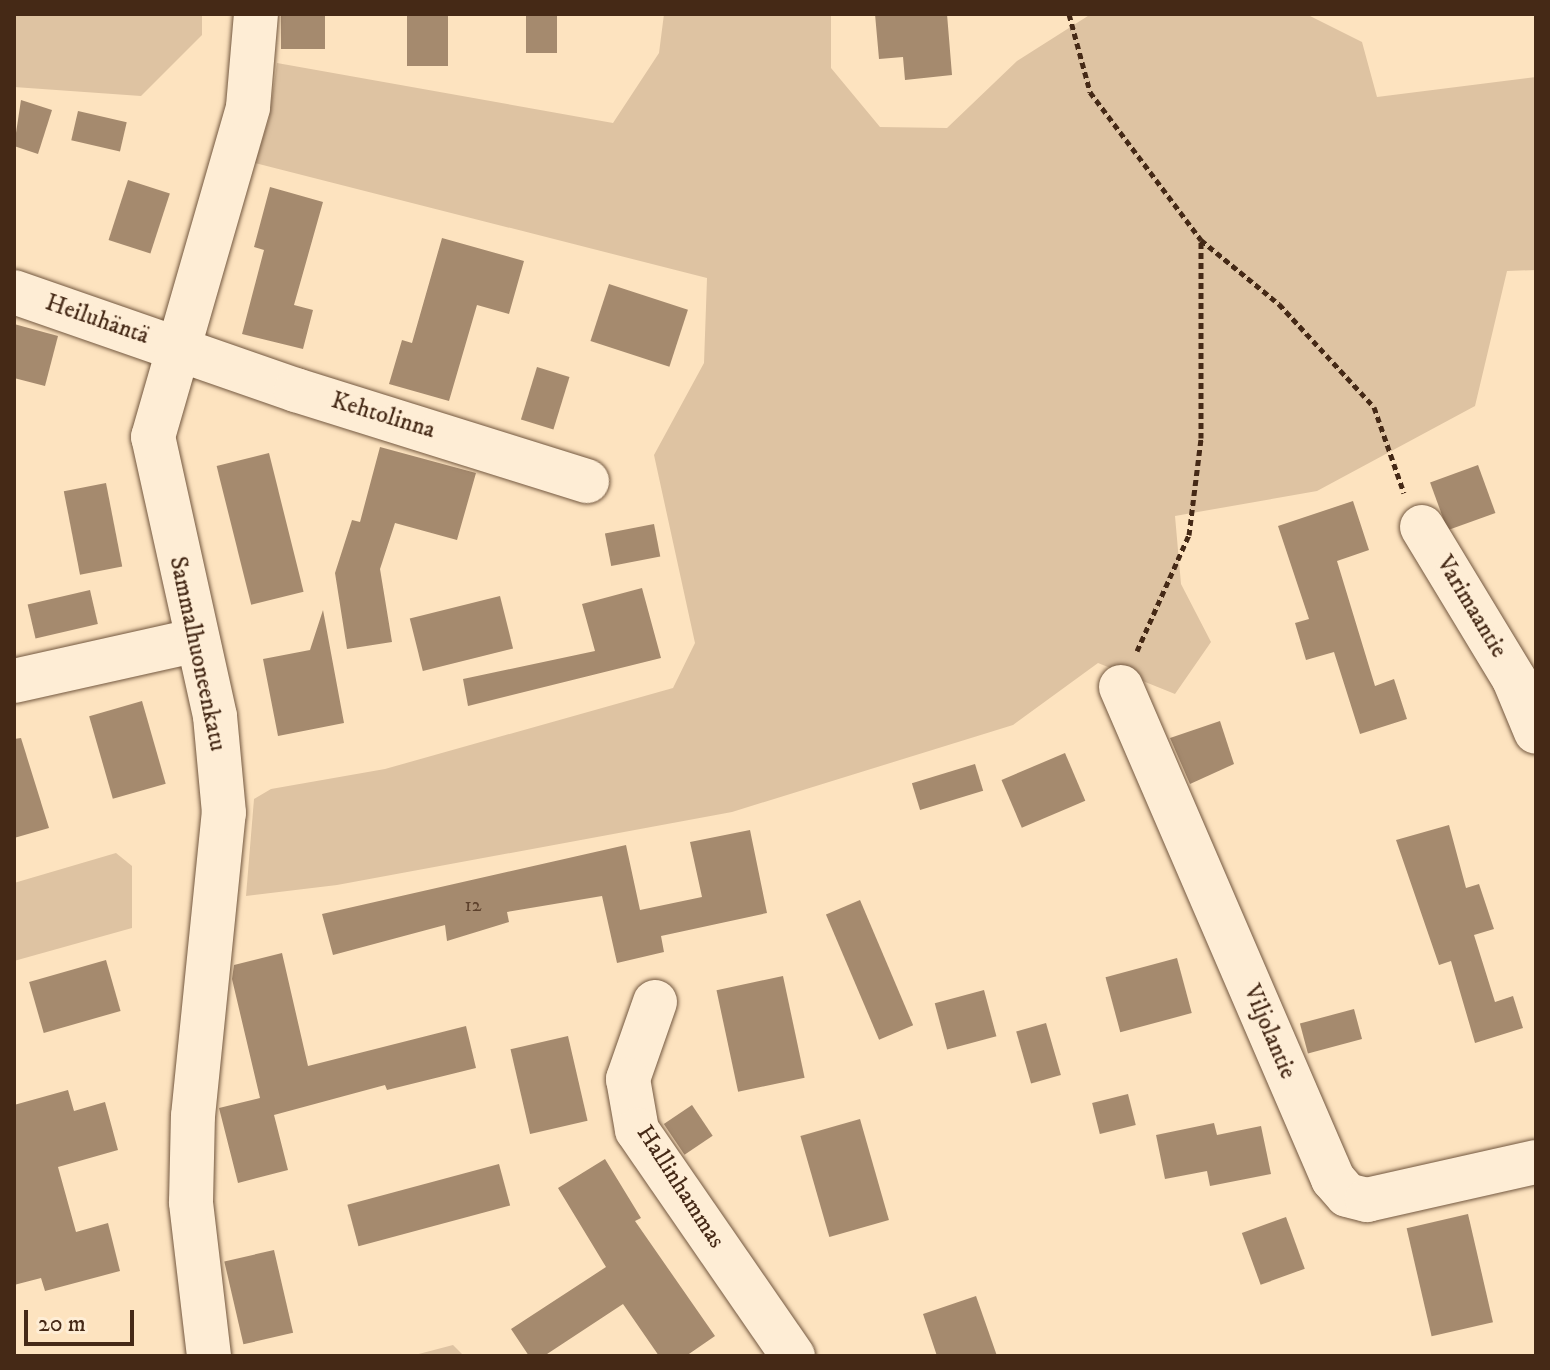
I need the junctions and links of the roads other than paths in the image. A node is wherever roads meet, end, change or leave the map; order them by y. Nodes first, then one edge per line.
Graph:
1 (256, 14) edge
2 (14, 292) edge
3 (179, 351) junction
4 (587, 481) dead end
5 (1422, 527) road end
6 (197, 640) junction
7 (14, 681) edge
8 (1121, 687) road end
9 (1536, 732) edge
10 (655, 1002) dead end
11 (1536, 1162) edge
12 (209, 1356) edge
13 (793, 1356) edge

1 - 3 street, Sammalhuoneenkatu
2 - 3 street, Heiluhäntä
3 - 4 street, Kehtolinna
3 - 6 street, Sammalhuoneenkatu
5 - 9 street, Varimaantie
6 - 7 street
6 - 12 street, Sammalhuoneenkatu
8 - 11 street, Viljolantie
10 - 13 street, Hallinhammas

